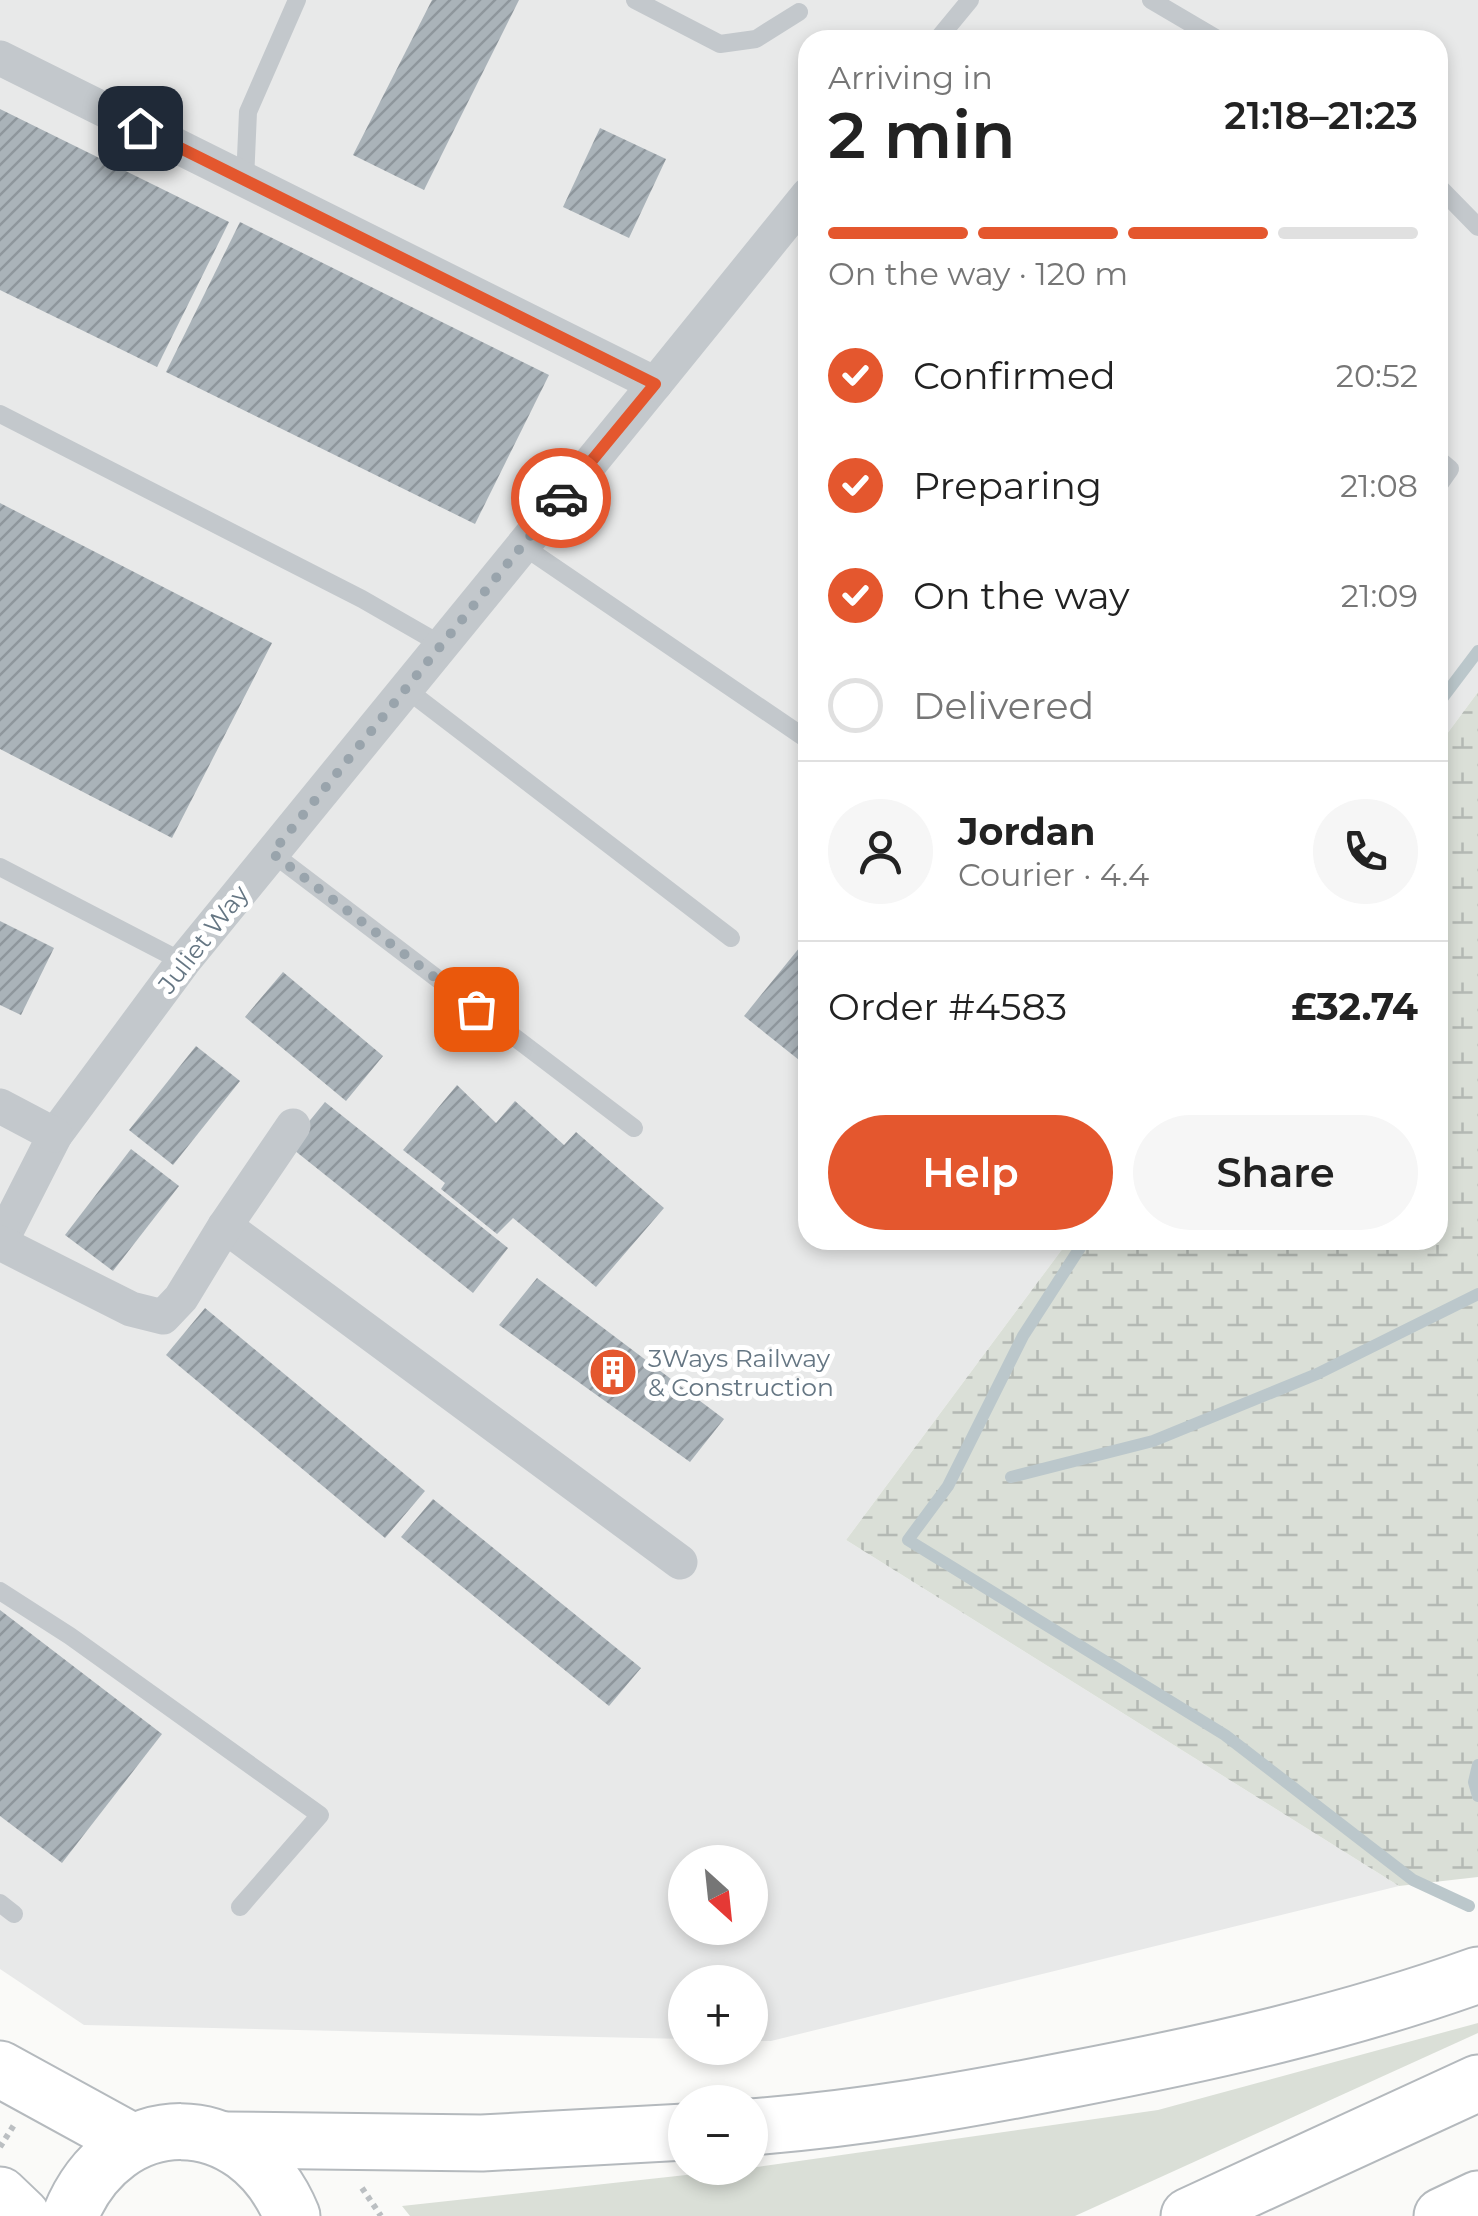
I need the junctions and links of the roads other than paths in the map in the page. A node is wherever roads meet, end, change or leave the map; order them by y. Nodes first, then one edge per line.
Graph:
1 (297, 0) edge
2 (635, 0) edge
3 (970, 0) edge
4 (1151, 0) edge
5 (799, 12) dead end
6 (945, 30) edge
7 (1203, 30) edge
8 (0, 58) edge
9 (244, 180) junction
10 (1448, 196) edge
11 (798, 217) edge
12 (1478, 227) edge
13 (655, 384) junction
14 (0, 414) edge
15 (523, 546) junction
16 (442, 645) junction
17 (406, 688) junction
18 (798, 733) edge
19 (272, 853) junction
20 (0, 866) edge
21 (730, 938) dead end
22 (182, 962) junction
23 (0, 1106) edge
24 (293, 1126) dead end
25 (634, 1128) dead end
26 (55, 1135) junction
27 (225, 1226) junction
28 (0, 1243) edge
29 (680, 1562) dead end
30 (0, 1592) edge
31 (240, 1907) dead end
32 (1478, 1975) edge
33 (0, 2069) edge
34 (1478, 2083) edge
35 (768, 2126) edge
36 (668, 2133) edge
37 (226, 2140) junction
38 (133, 2142) junction
39 (0, 2195) edge
40 (1478, 2199) edge
41 (22, 2216) edge
42 (70, 2216) edge
43 (292, 2216) edge
44 (1189, 2216) edge
45 (1442, 2216) edge

1 - 9 lane
2 - 5 lane
3 - 6 lane
4 - 7 lane
8 - 9 street
9 - 13 street
10 - 12 lane
11 - 13 street, Juliet Way
13 - 15 street, Juliet Way
14 - 16 lane
15 - 16 street, Juliet Way
15 - 18 lane
16 - 17 street, Juliet Way
17 - 19 street, Juliet Way
17 - 21 lane
19 - 22 street, Juliet Way
19 - 25 lane
20 - 22 lane
22 - 26 street, Juliet Way
23 - 26 street
24 - 27 street
26 - 28 street, Juliet Way
27 - 28 street
27 - 29 street
30 - 31 lane
32 - 35 main road
33 - 38 main road
34 - 44 main road
36 - 37 main road
37 - 38 main road
37 - 43 main road
38 - 42 main road
39 - 41 main road
40 - 45 main road

